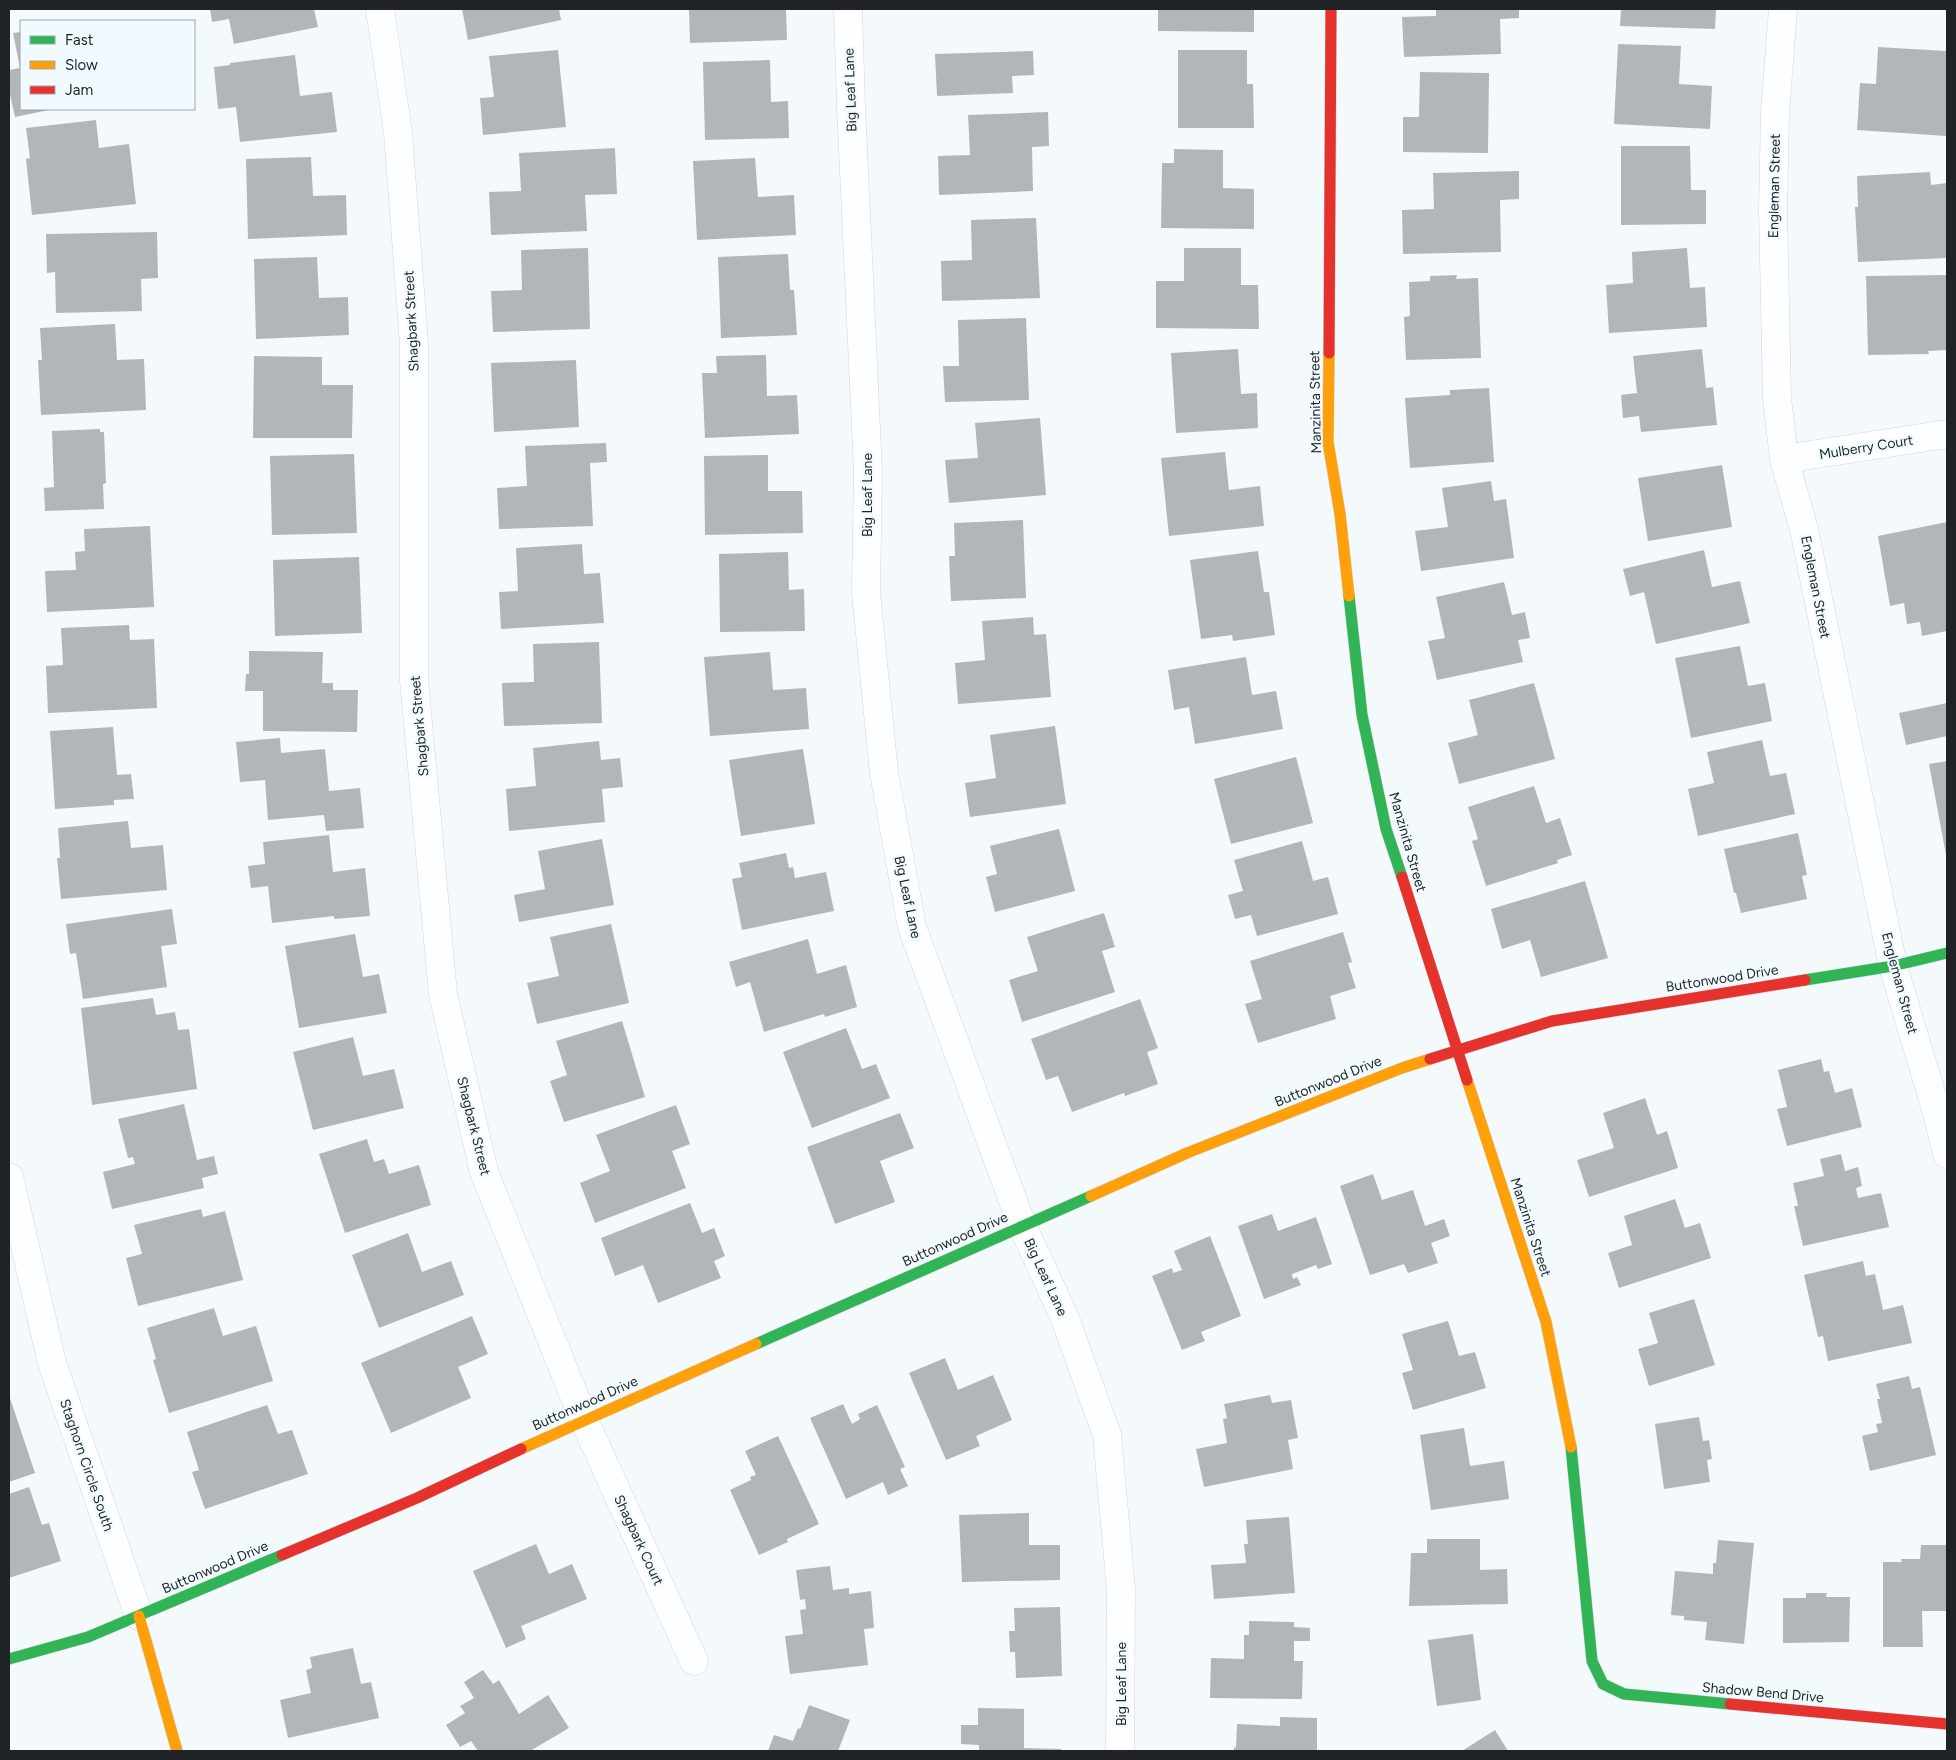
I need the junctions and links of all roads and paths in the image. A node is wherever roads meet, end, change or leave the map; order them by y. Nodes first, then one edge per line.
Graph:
1 (380, 9) edge
2 (848, 9) edge
3 (1331, 9) edge
4 (1783, 9) edge
5 (1947, 434) edge
6 (1784, 459) junction
7 (1947, 953) edge
8 (1892, 966) junction
9 (1458, 1050) junction
10 (1947, 1154) edge
11 (9, 1176) edge
12 (1022, 1226) junction
13 (584, 1420) junction
14 (139, 1616) junction
15 (9, 1659) edge
16 (694, 1661) dead end
17 (1592, 1662) joint
18 (1947, 1724) edge
19 (177, 1751) edge
20 (1120, 1751) edge

1 - 13 street, Shagbark Street
2 - 12 street, Big Leaf Lane
3 - 9 street, Manzinita Street
4 - 6 street, Engleman Street
5 - 6 street, Mulberry Court
6 - 8 street, Engleman Street
7 - 8 street, Buttonwood Drive
8 - 9 street, Buttonwood Drive
8 - 10 street, Engleman Street
9 - 12 street, Buttonwood Drive
9 - 17 street, Manzinita Street
11 - 14 street, Staghorn Circle South
12 - 13 street, Buttonwood Drive
12 - 20 street, Big Leaf Lane
13 - 14 street, Buttonwood Drive
13 - 16 street, Shagbark Court
14 - 15 street, Buttonwood Drive
14 - 19 street, Staghorn Circle South
17 - 18 street, Shadow Bend Drive

